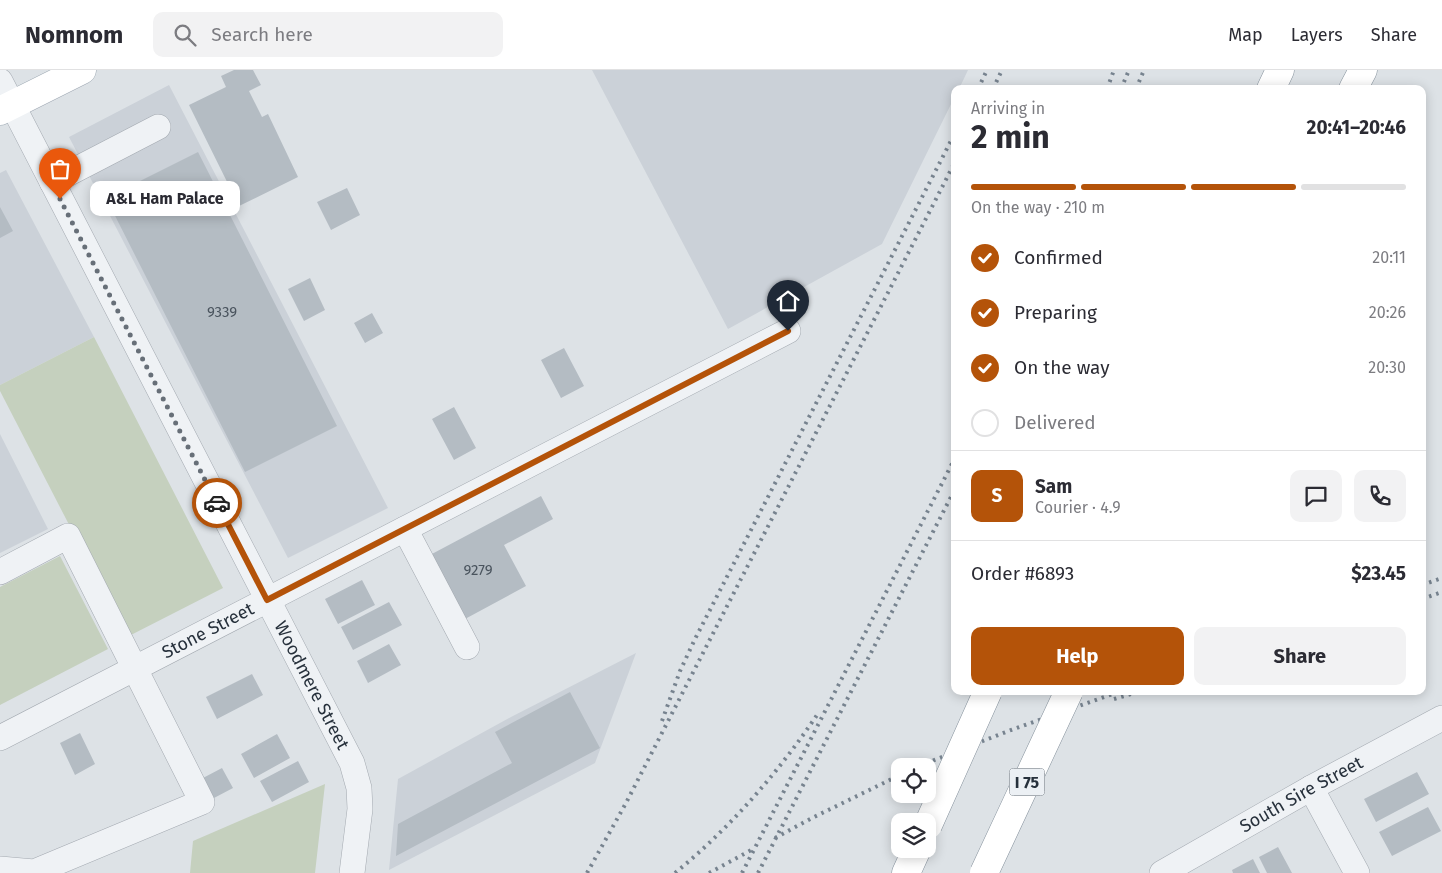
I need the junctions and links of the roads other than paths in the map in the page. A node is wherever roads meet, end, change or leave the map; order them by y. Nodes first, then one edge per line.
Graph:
1 (82, 70) edge
2 (1280, 70) edge
3 (1363, 70) edge
4 (0, 82) edge
5 (1273, 85) edge
6 (1355, 85) edge
7 (4, 105) edge
8 (158, 127) dead end
9 (52, 182) junction
10 (788, 331) dead end
11 (405, 529) junction
12 (0, 572) edge
13 (267, 600) junction
14 (467, 647) dead end
15 (135, 668) junction
16 (986, 695) edge
17 (1067, 695) edge
18 (1442, 718) edge
19 (0, 738) edge
20 (1311, 788) junction
21 (933, 813) edge
22 (913, 858) edge
23 (0, 869) edge
24 (352, 873) edge
25 (906, 873) edge
26 (984, 873) edge
27 (1162, 873) edge
28 (1357, 873) edge

1 - 7 main road
2 - 5 main road
3 - 6 main road
4 - 7 street, Woodmere Street
7 - 9 street, Woodmere Street
8 - 9 street
9 - 13 street, Woodmere Street
10 - 11 street, Stone Street
11 - 13 street, Stone Street
11 - 14 street
12 - 15 street
13 - 15 street, Stone Street
13 - 24 street, Woodmere Street
15 - 19 street, Stone Street
15 - 23 street
16 - 21 main road, bridge
17 - 26 main road, I 75, bridge
18 - 20 street, South Sire Street
20 - 27 street, South Sire Street
20 - 28 street
22 - 25 main road

